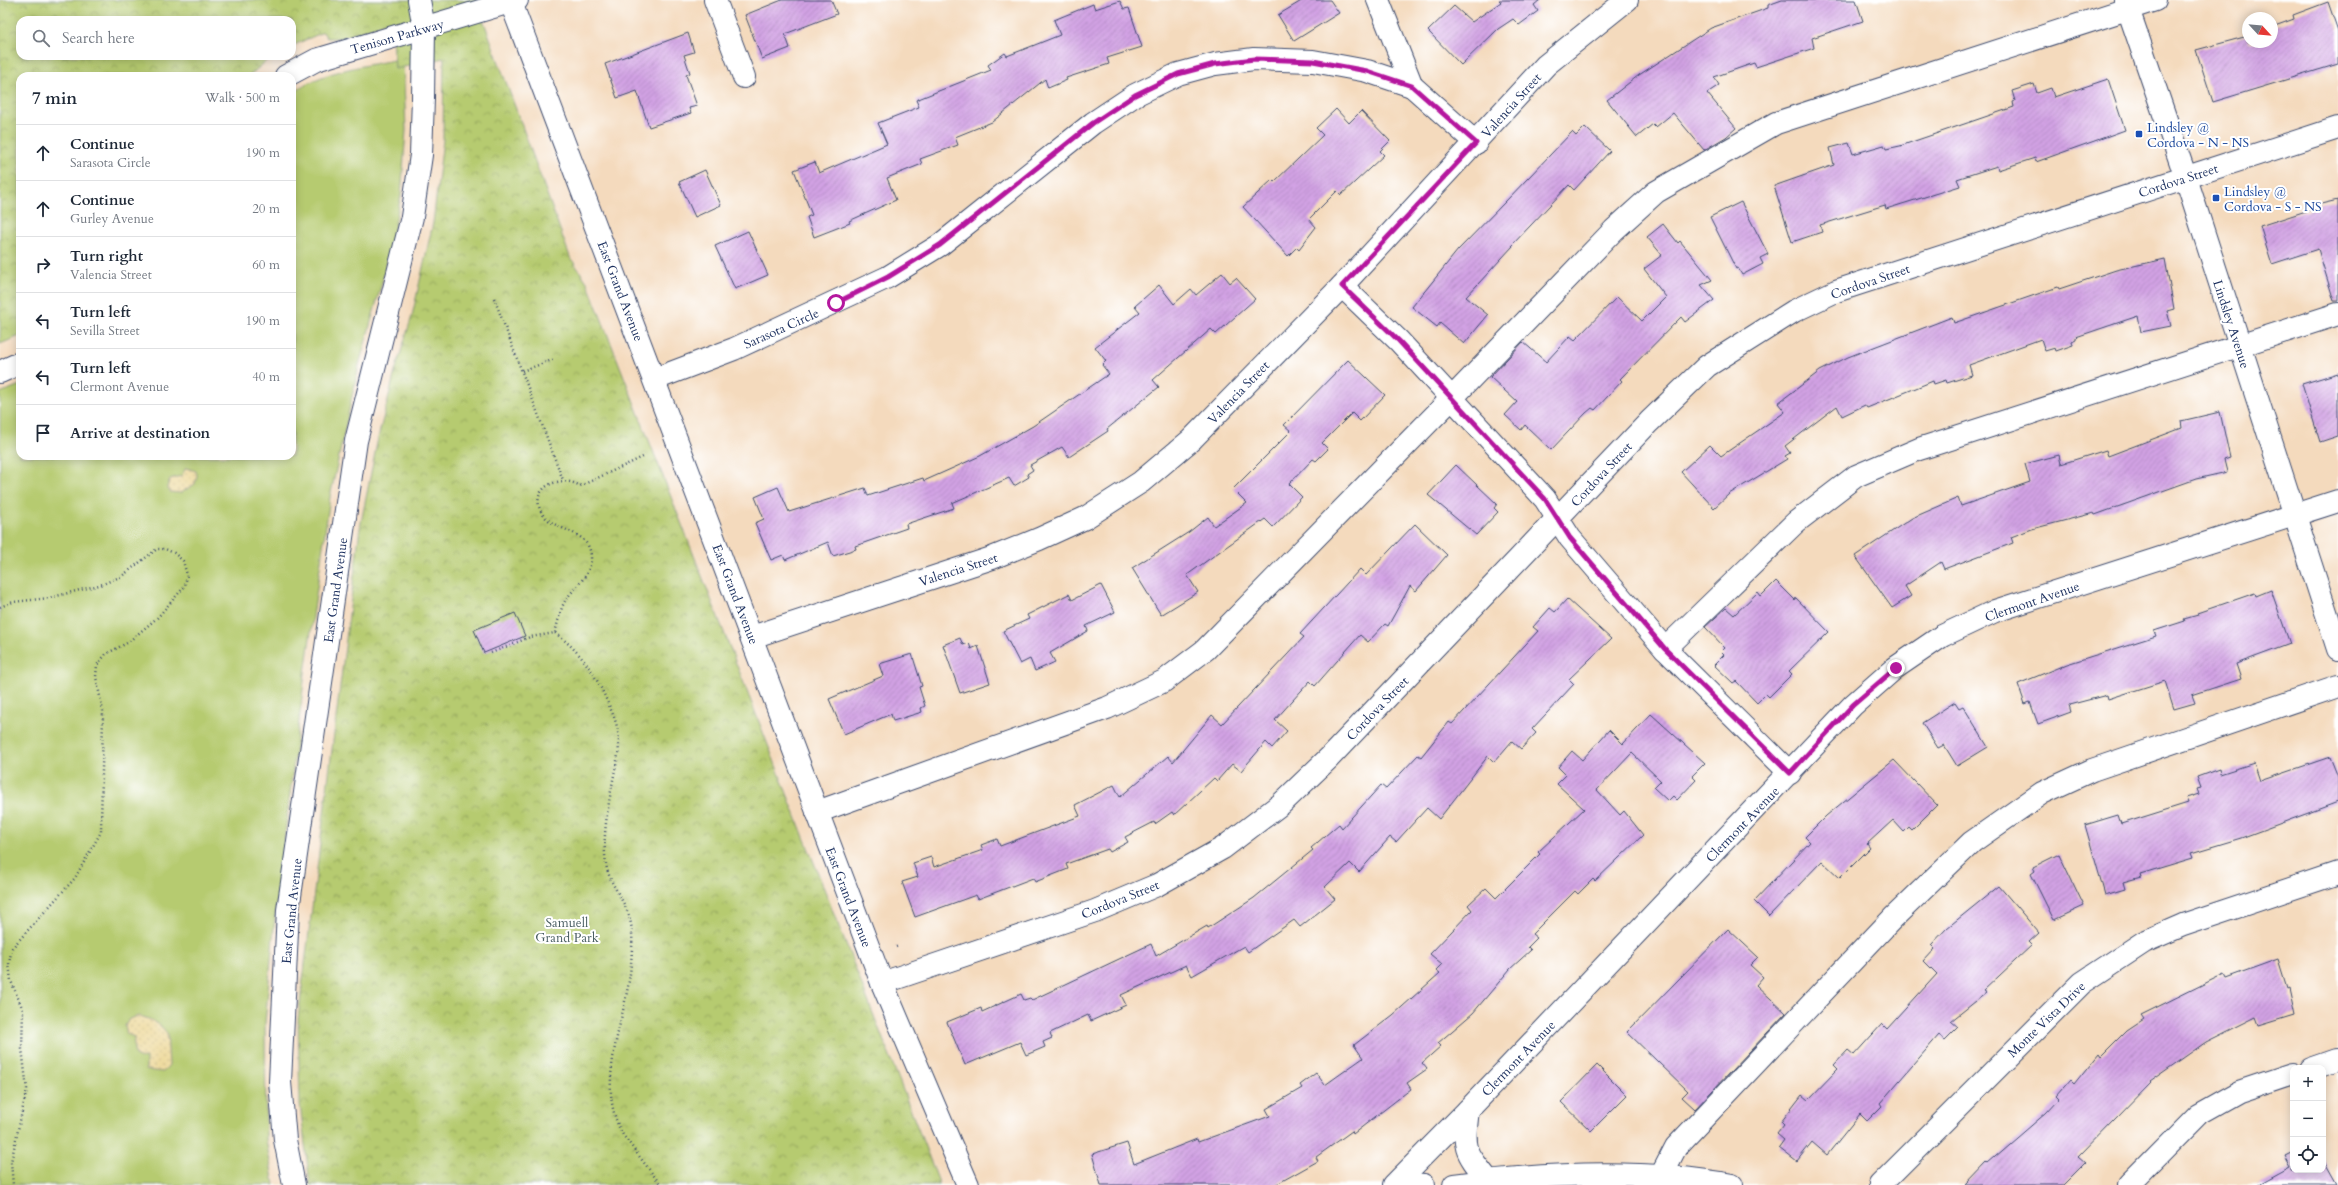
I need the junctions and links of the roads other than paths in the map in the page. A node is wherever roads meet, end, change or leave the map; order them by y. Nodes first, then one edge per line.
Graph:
1 (419, 0) edge
2 (715, 0) edge
3 (1378, 0) edge
4 (1627, 0) edge
5 (2155, 0) edge
6 (513, 1) edge
7 (2126, 4) edge
8 (424, 28) junction
9 (294, 72) edge
10 (744, 78) dead end
11 (1412, 86) junction
12 (2338, 128) edge
13 (1476, 143) junction
14 (2186, 178) junction
15 (1342, 286) junction
16 (2338, 314) edge
17 (2238, 346) junction
18 (16, 365) edge
19 (0, 372) edge
20 (655, 379) junction
21 (1452, 398) junction
22 (2338, 501) edge
23 (2296, 516) junction
24 (1557, 520) junction
25 (752, 637) junction
26 (1665, 649) junction
27 (2338, 649) edge
28 (2338, 686) edge
29 (1790, 773) junction
30 (817, 812) junction
31 (2338, 873) edge
32 (882, 983) junction
33 (2338, 1059) edge
34 (2321, 1065) edge
35 (2290, 1075) edge
36 (1468, 1110) junction
37 (1661, 1176) junction
38 (1488, 1180) junction
39 (1579, 1180) edge
40 (1397, 1184) edge
41 (294, 1185) edge
42 (968, 1185) edge
43 (1424, 1185) edge
44 (1454, 1185) edge
45 (1732, 1185) edge
46 (1880, 1185) edge
47 (2129, 1185) edge

1 - 8 street, East Grand Avenue
2 - 10 street
3 - 11 street
4 - 13 street, Valencia Street
5 - 7 street
6 - 8 street, Tenison Parkway
6 - 20 street, East Grand Avenue
7 - 14 street, Lindsley Avenue
7 - 21 street
8 - 9 street, Tenison Parkway
8 - 41 street, East Grand Avenue
11 - 13 street
11 - 20 street, Sarasota Circle
12 - 14 street, Cordova Street
13 - 15 street, Valencia Street
14 - 17 street, Lindsley Avenue
14 - 24 street, Cordova Street
15 - 21 street
15 - 25 street, Valencia Street
16 - 17 street
17 - 23 street, Lindsley Avenue
17 - 26 street
18 - 19 street
20 - 25 street, East Grand Avenue
21 - 24 street
21 - 30 street
22 - 23 street, Clermont Avenue
23 - 27 street, Lindsley Avenue
23 - 29 street, Clermont Avenue
24 - 26 street
24 - 32 street, Cordova Street
25 - 30 street, East Grand Avenue
26 - 29 street
28 - 37 street
29 - 36 street, Clermont Avenue
30 - 32 street, East Grand Avenue
31 - 46 street, Monte Vista Drive
32 - 42 street, East Grand Avenue
33 - 34 street
35 - 47 street
36 - 38 street
36 - 40 street, Clermont Avenue
37 - 39 street
37 - 45 street
38 - 39 street
38 - 44 street
40 - 43 street

